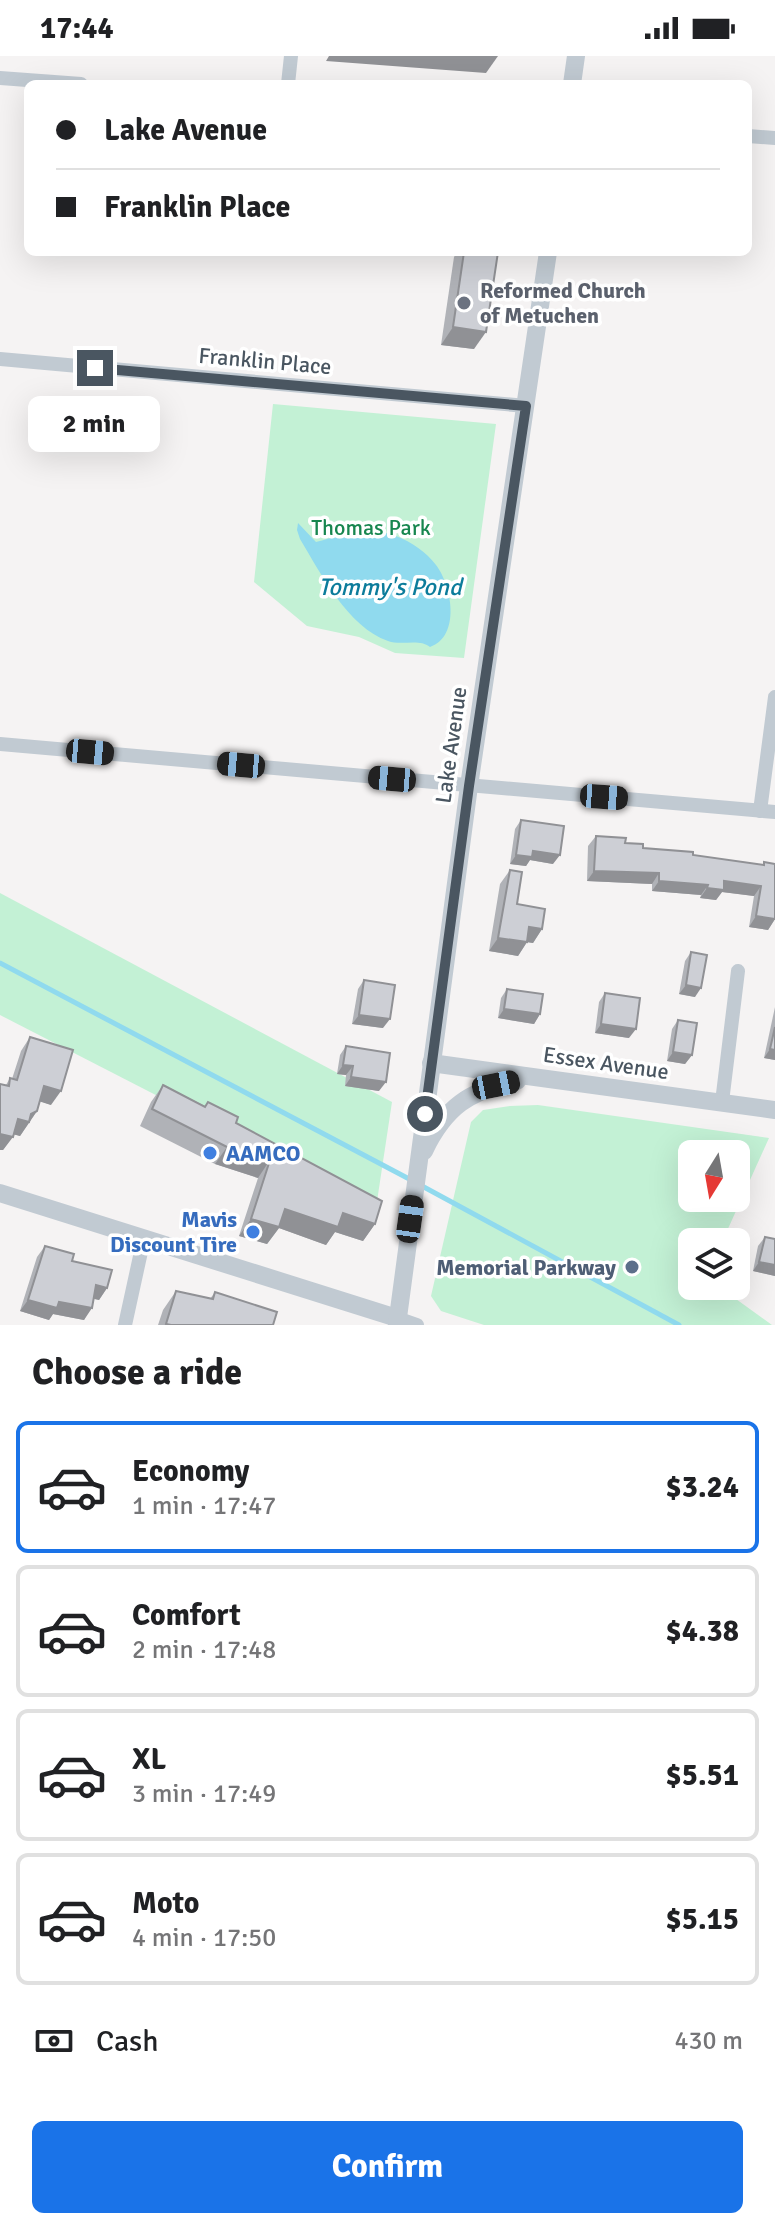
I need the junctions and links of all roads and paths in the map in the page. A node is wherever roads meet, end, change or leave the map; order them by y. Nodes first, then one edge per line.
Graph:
1 (291, 56) edge
2 (576, 56) edge
3 (0, 78) edge
4 (27, 80) edge
5 (288, 80) edge
6 (573, 80) edge
7 (752, 136) edge
8 (775, 138) edge
9 (547, 256) edge
10 (0, 359) edge
11 (526, 406) junction
12 (775, 697) edge
13 (0, 744) edge
14 (469, 786) junction
15 (768, 812) edge
16 (738, 971) dead end
17 (431, 1063) junction
18 (534, 1077) junction
19 (722, 1102) junction
20 (775, 1110) edge
21 (418, 1165) junction
22 (0, 1193) edge
23 (144, 1238) junction
24 (397, 1322) edge
25 (125, 1325) edge
26 (417, 1325) edge

1 - 5 street
2 - 6 street
3 - 4 street
7 - 8 street
9 - 11 street, Lake Avenue
10 - 11 street, Franklin Place
11 - 14 street, Lake Avenue
12 - 15 street
13 - 14 street
14 - 15 street
14 - 17 street, Lake Avenue
16 - 19 street
17 - 18 street, Essex Avenue
17 - 21 street, Lake Avenue
18 - 19 street, Essex Avenue
18 - 21 street
19 - 20 street, Essex Avenue
21 - 24 street, Lake Avenue
22 - 23 street
23 - 24 street
23 - 25 street
24 - 26 street

